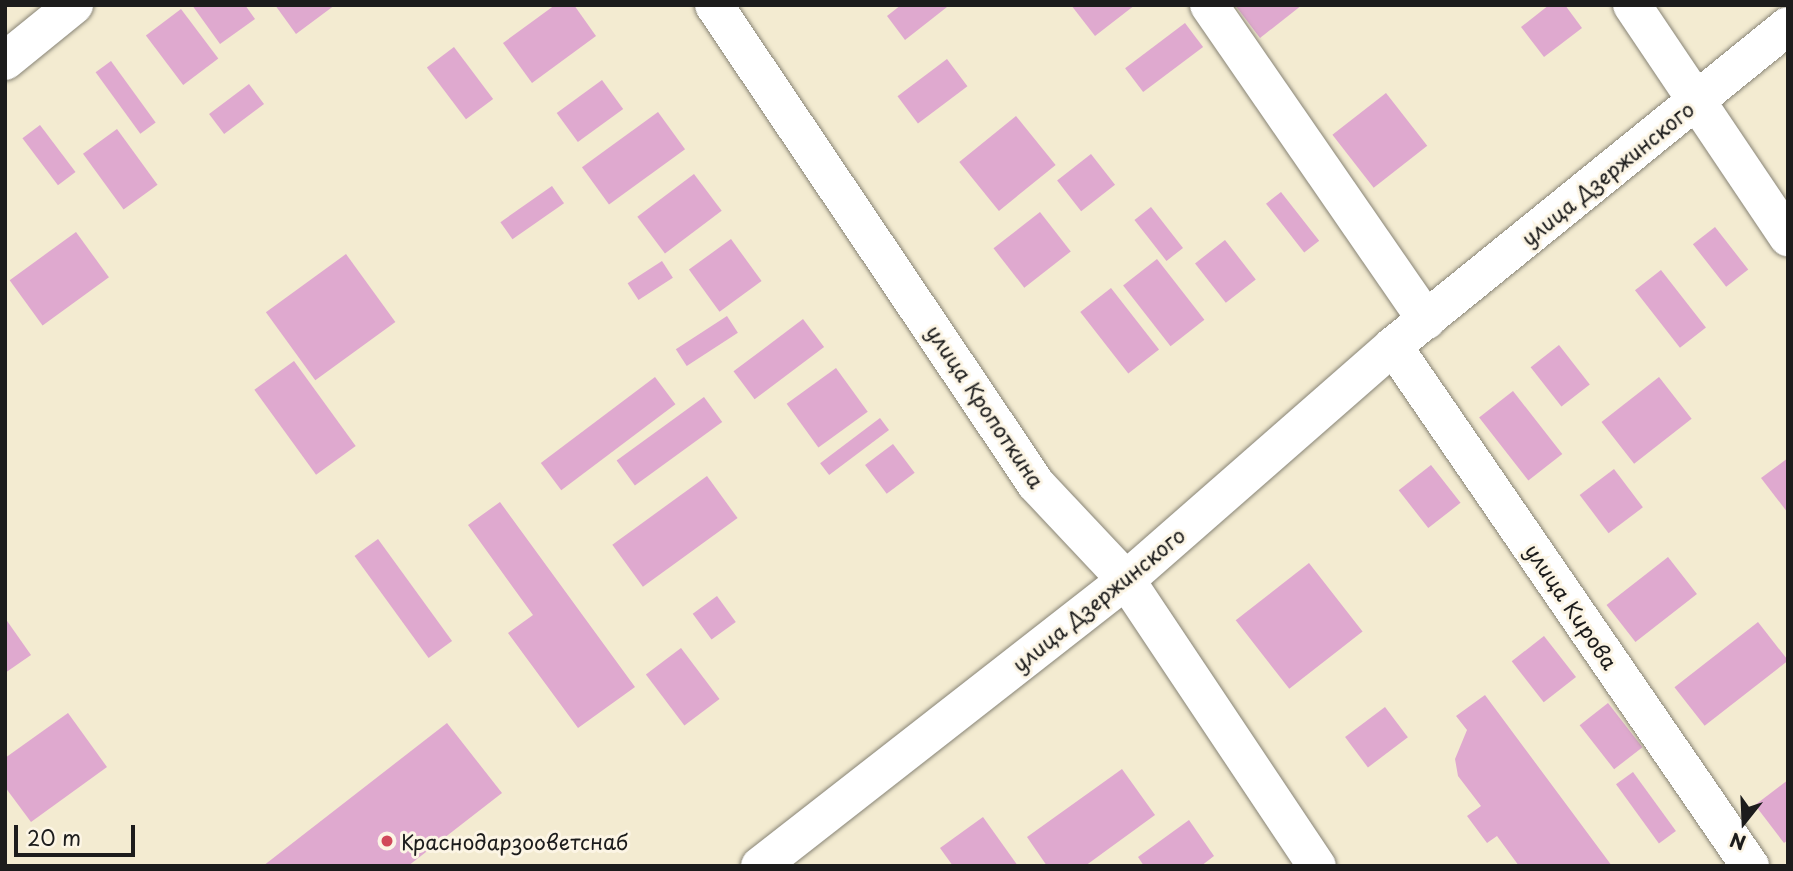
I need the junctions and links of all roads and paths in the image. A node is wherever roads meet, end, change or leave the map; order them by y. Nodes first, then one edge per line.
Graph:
1 (714, 5) edge
2 (1209, 5) edge
3 (1632, 5) edge
4 (50, 12) edge
5 (1788, 26) edge
6 (5, 61) edge
7 (1696, 100) junction
8 (1788, 237) edge
9 (1426, 320) junction
10 (1393, 346) junction
11 (1126, 580) junction
12 (760, 866) edge
13 (1317, 866) edge
14 (1750, 866) edge

1 - 11 street, улица Кропоткина
2 - 9 street
3 - 7 street
4 - 6 street
5 - 7 street, улица Дзержинского
7 - 8 street
7 - 9 street, улица Дзержинского
9 - 10 street, улица Дзержинского
10 - 11 street, улица Дзержинского
10 - 14 street, улица Кирова
11 - 12 street, улица Дзержинского
11 - 13 street, улица Кропоткина

